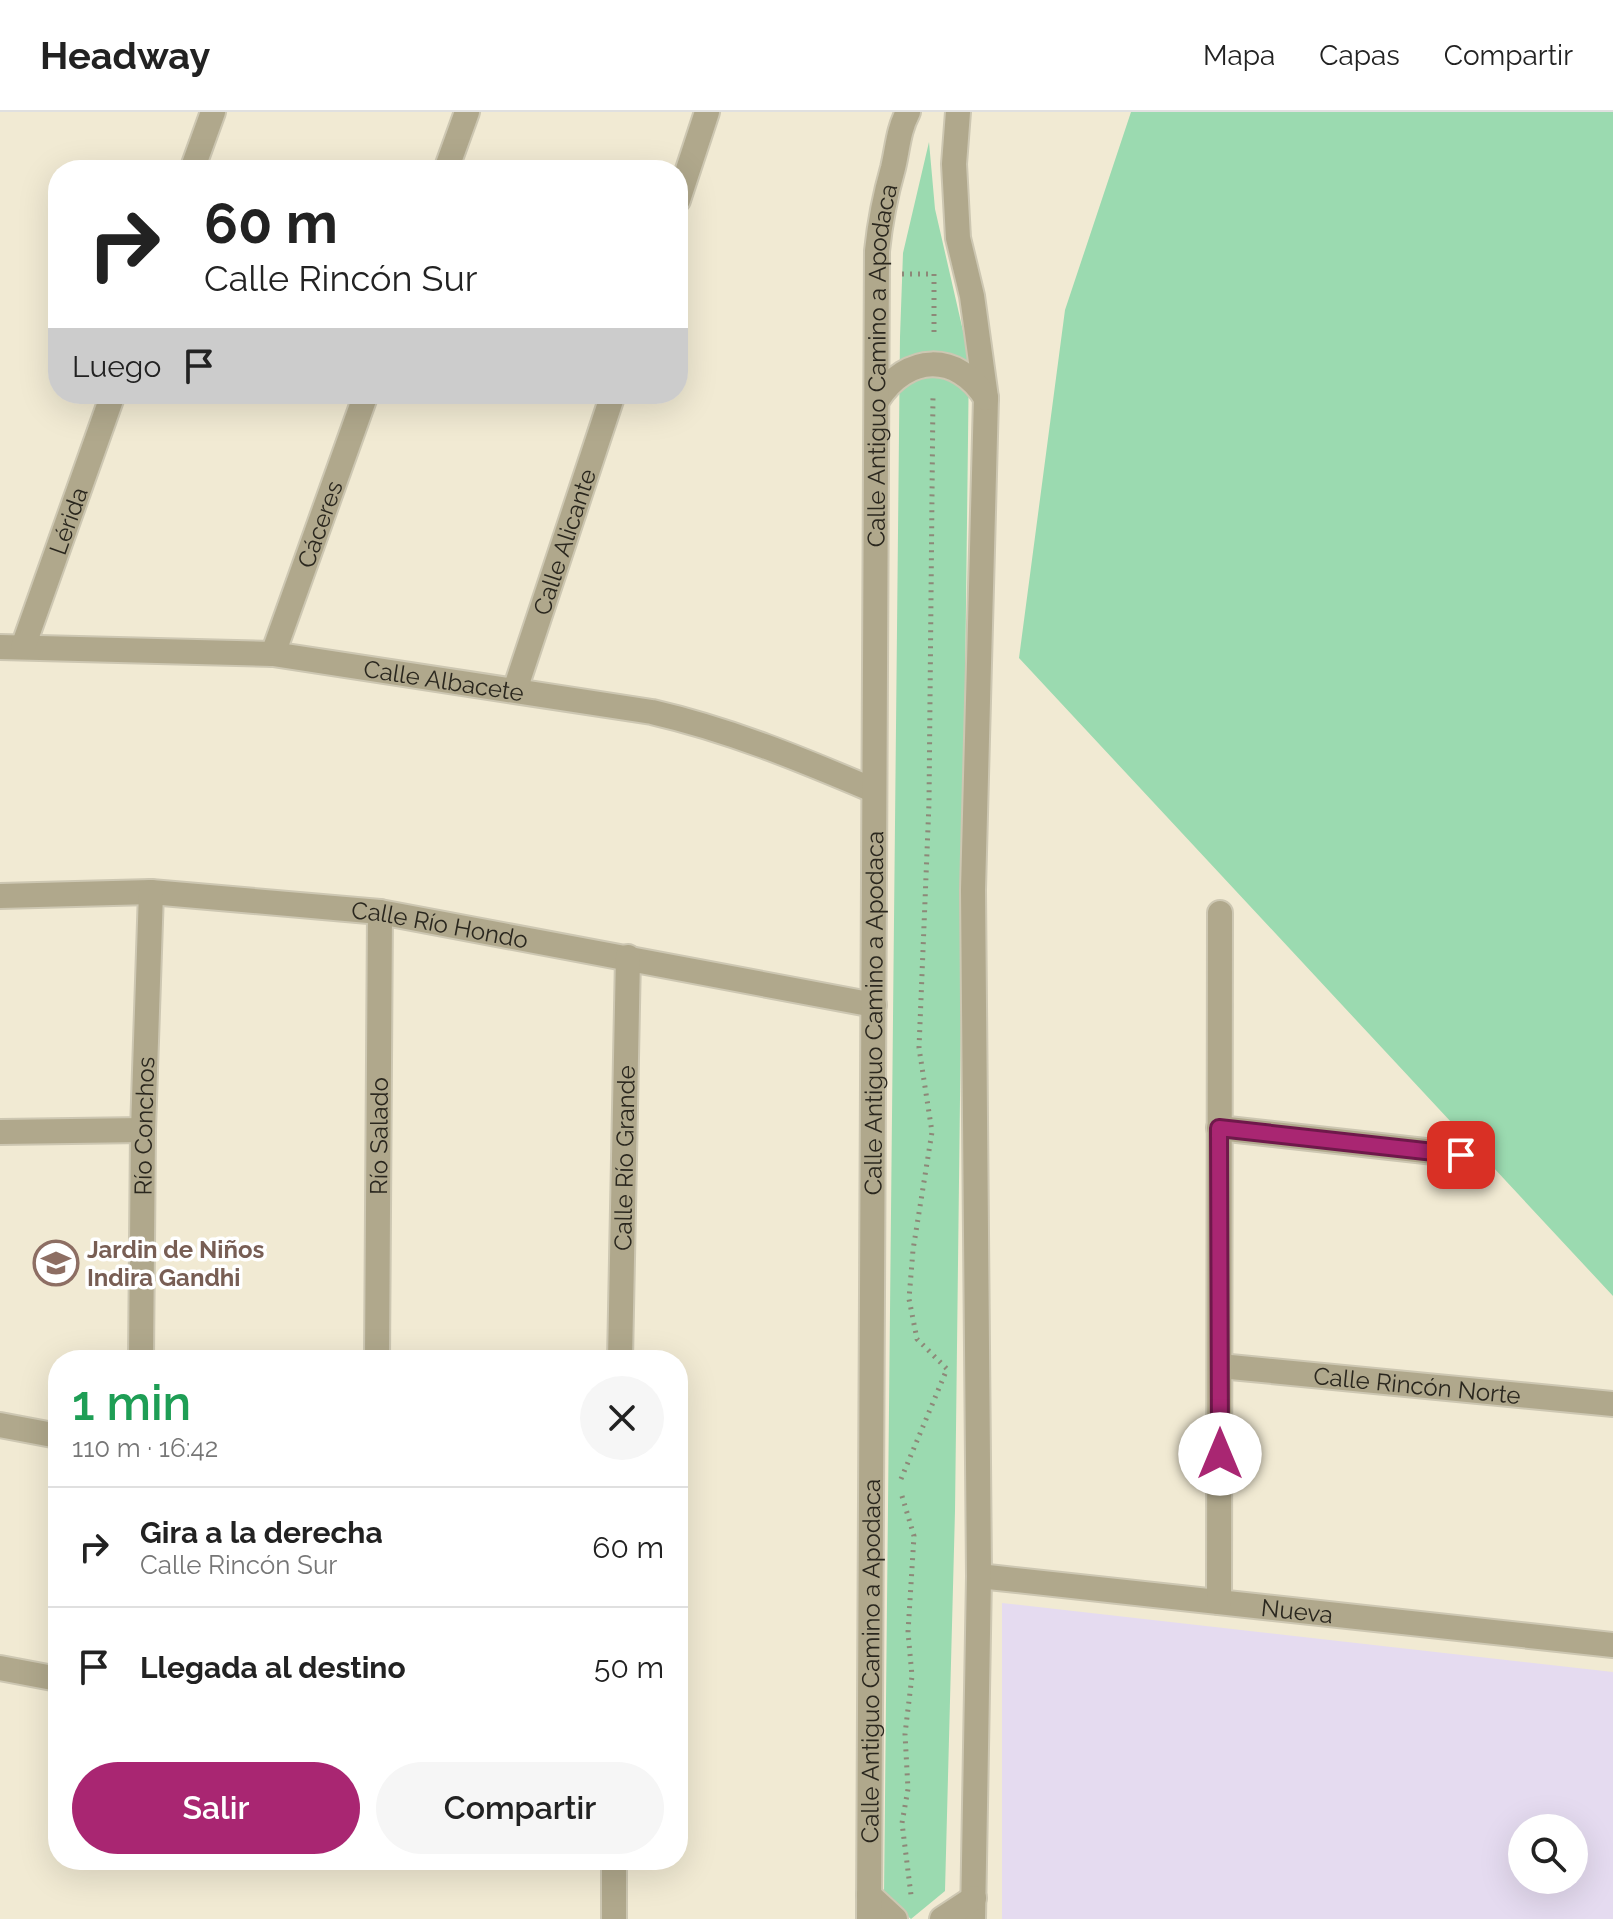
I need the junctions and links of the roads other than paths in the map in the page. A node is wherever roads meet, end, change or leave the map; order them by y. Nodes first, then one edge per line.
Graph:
1 (213, 112) edge
2 (467, 112) edge
3 (707, 112) edge
4 (958, 112) edge
5 (900, 119) edge
6 (196, 160) edge
7 (450, 160) edge
8 (688, 170) edge
9 (986, 398) junction
10 (878, 399) junction
11 (109, 404) edge
12 (362, 404) edge
13 (610, 404) edge
14 (11, 647) edge
15 (273, 654) junction
16 (515, 690) junction
17 (873, 790) junction
18 (151, 892) junction
19 (0, 896) edge
20 (380, 912) junction
21 (1220, 913) dead end
22 (628, 957) junction
23 (874, 1005) junction
24 (1219, 1128) junction
25 (143, 1130) junction
26 (0, 1132) edge
27 (1461, 1155) dead end
28 (141, 1350) edge
29 (377, 1350) edge
30 (620, 1350) edge
31 (1220, 1366) junction
32 (1613, 1404) edge
33 (0, 1425) edge
34 (48, 1434) edge
35 (979, 1576) junction
36 (1219, 1602) junction
37 (1613, 1645) edge
38 (0, 1668) edge
39 (48, 1677) edge
40 (614, 1870) edge
41 (869, 1907) edge
42 (974, 1908) edge
43 (902, 1913) edge
44 (614, 1919) edge
45 (942, 1919) edge

1 - 6 street
2 - 7 street
3 - 8 street
4 - 9 street
5 - 10 street, Calle Antiguo Camino a Apodaca
9 - 10 street
9 - 35 street
10 - 17 street, Calle Antiguo Camino a Apodaca
11 - 14 street, Lérida
12 - 15 street, Cáceres
13 - 16 street, Calle Alicante
14 - 15 street, Calle Albacete
15 - 16 street, Calle Albacete
16 - 17 street, Calle Albacete
17 - 23 street, Calle Antiguo Camino a Apodaca
18 - 19 street, Calle Río Hondo
18 - 20 street, Calle Río Hondo
18 - 25 street, Río Conchos
20 - 22 street, Calle Río Hondo
20 - 29 street, Río Salado
21 - 24 street
22 - 23 street, Calle Río Hondo
22 - 30 street, Calle Río Grande
23 - 41 street, Calle Antiguo Camino a Apodaca
24 - 27 street
24 - 31 street
25 - 26 street
25 - 28 street, Río Conchos
31 - 32 street, Calle Rincón Norte
31 - 36 street
33 - 34 street
35 - 36 street, Nueva
35 - 42 street
36 - 37 street, Nueva
38 - 39 street
40 - 44 street
41 - 43 street
42 - 45 street

